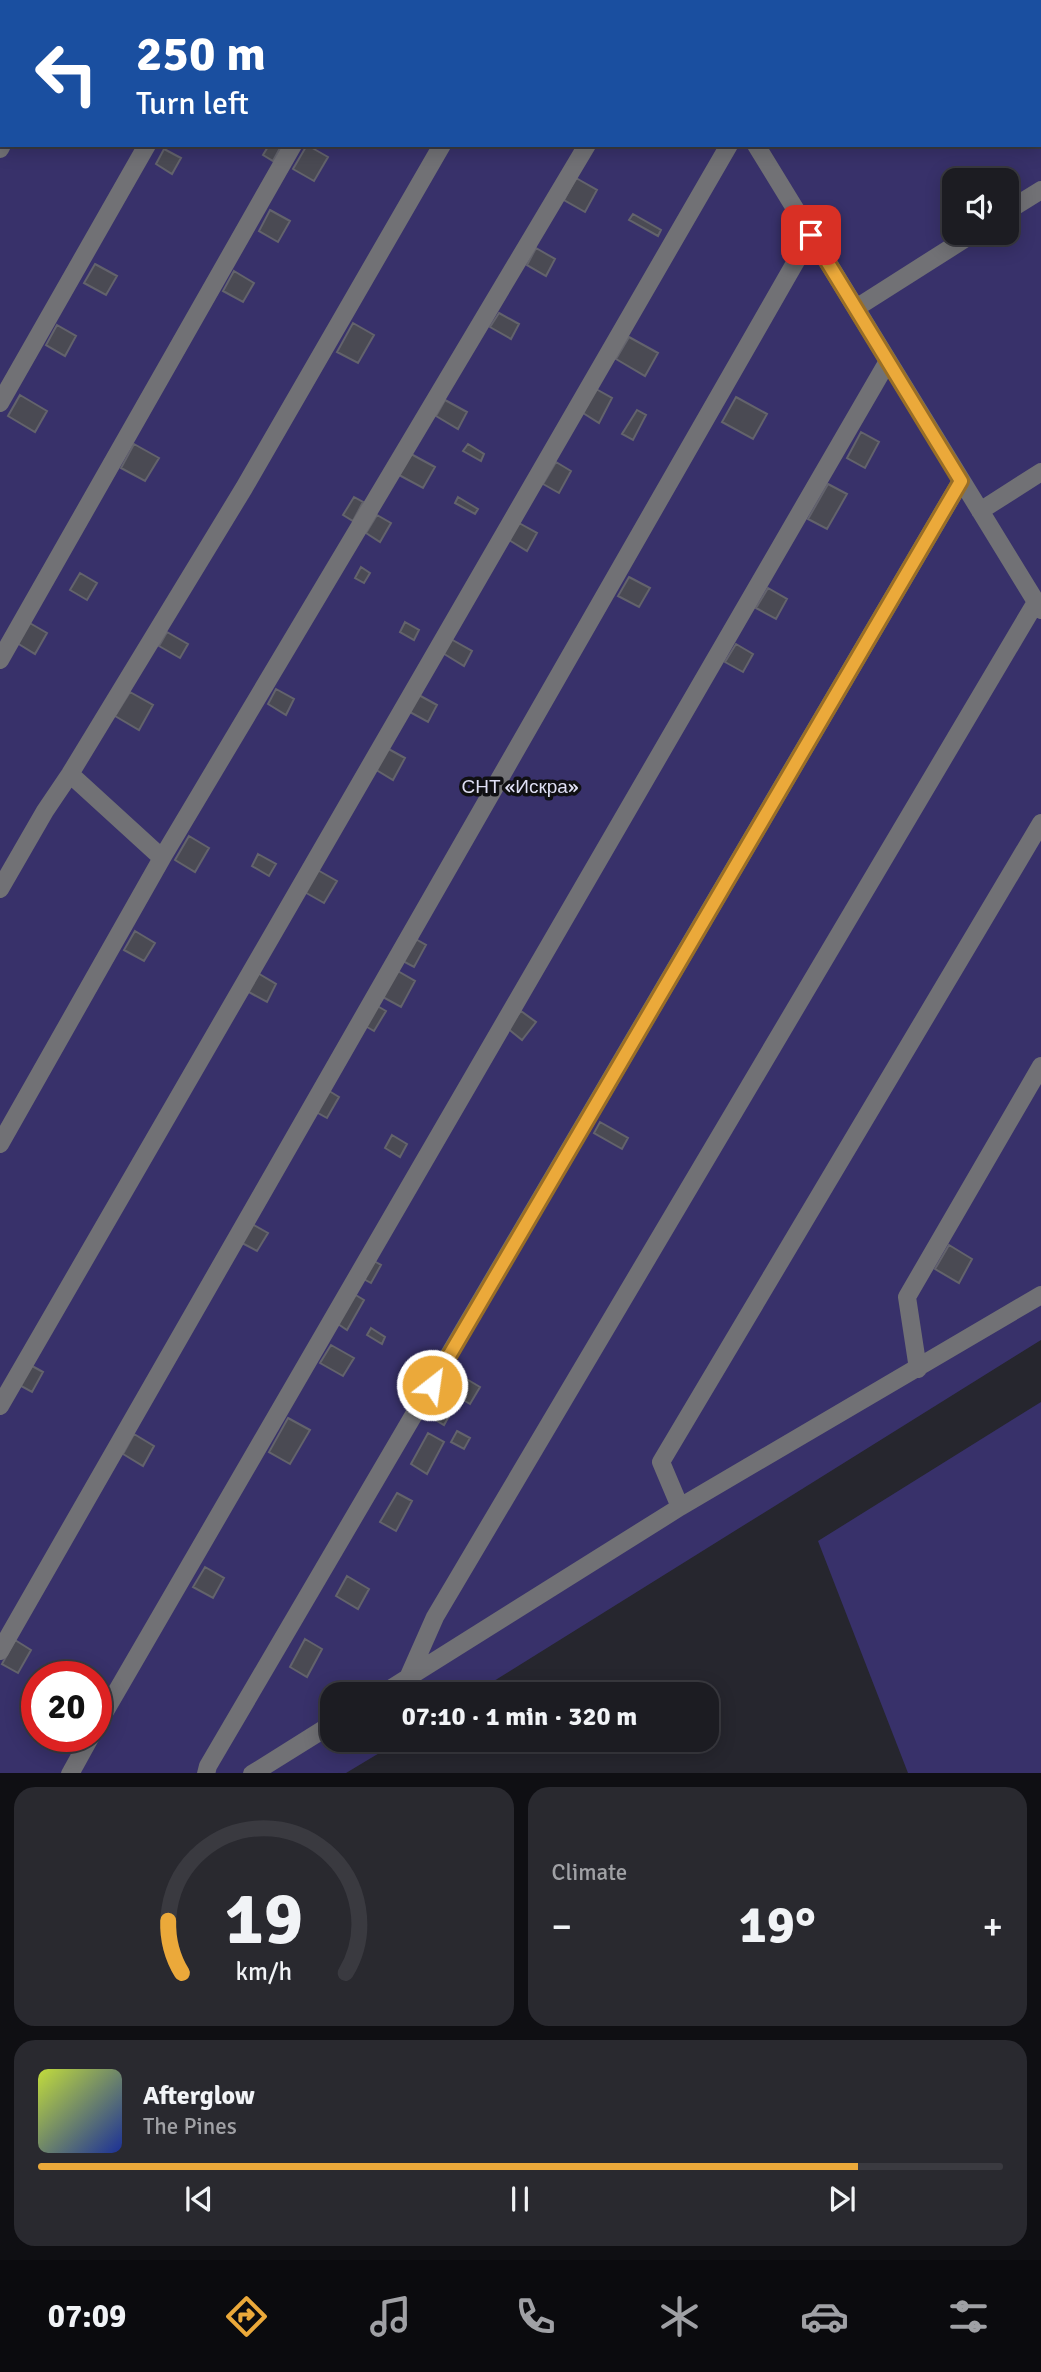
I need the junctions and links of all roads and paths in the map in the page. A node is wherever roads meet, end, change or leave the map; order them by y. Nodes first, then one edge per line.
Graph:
1 (145, 147) edge
2 (292, 147) edge
3 (441, 147) edge
4 (586, 147) edge
5 (728, 147) edge
6 (759, 147) edge
7 (1041, 190) edge
8 (1019, 204) edge
9 (811, 235) junction
10 (955, 245) edge
11 (856, 308) junction
12 (888, 361) junction
13 (0, 403) edge
14 (1041, 472) edge
15 (961, 481) junction
16 (980, 511) junction
17 (1039, 606) edge
18 (0, 660) edge
19 (70, 774) junction
20 (1041, 823) edge
21 (162, 858) junction
22 (0, 889) edge
23 (1041, 1066) edge
24 (0, 1144) edge
25 (1041, 1295) edge
26 (918, 1369) junction
27 (0, 1406) edge
28 (680, 1507) junction
29 (0, 1651) edge
30 (408, 1678) junction
31 (402, 1682) edge
32 (112, 1699) edge
33 (320, 1731) edge
34 (81, 1752) edge
35 (69, 1773) edge
36 (206, 1773) edge
37 (252, 1773) edge

1 - 13 lane
2 - 18 lane
3 - 19 lane
4 - 21 lane
5 - 27 lane
6 - 9 lane
7 - 8 lane
9 - 11 lane
9 - 29 lane
10 - 11 lane
11 - 12 lane
12 - 15 lane
12 - 32 lane
14 - 16 lane
15 - 16 lane
15 - 36 lane
16 - 17 lane
17 - 30 lane
19 - 21 lane
19 - 22 lane
20 - 28 lane
21 - 24 lane
23 - 26 lane
25 - 26 lane
26 - 28 lane
28 - 30 lane
30 - 31 lane
33 - 37 lane
34 - 35 lane

